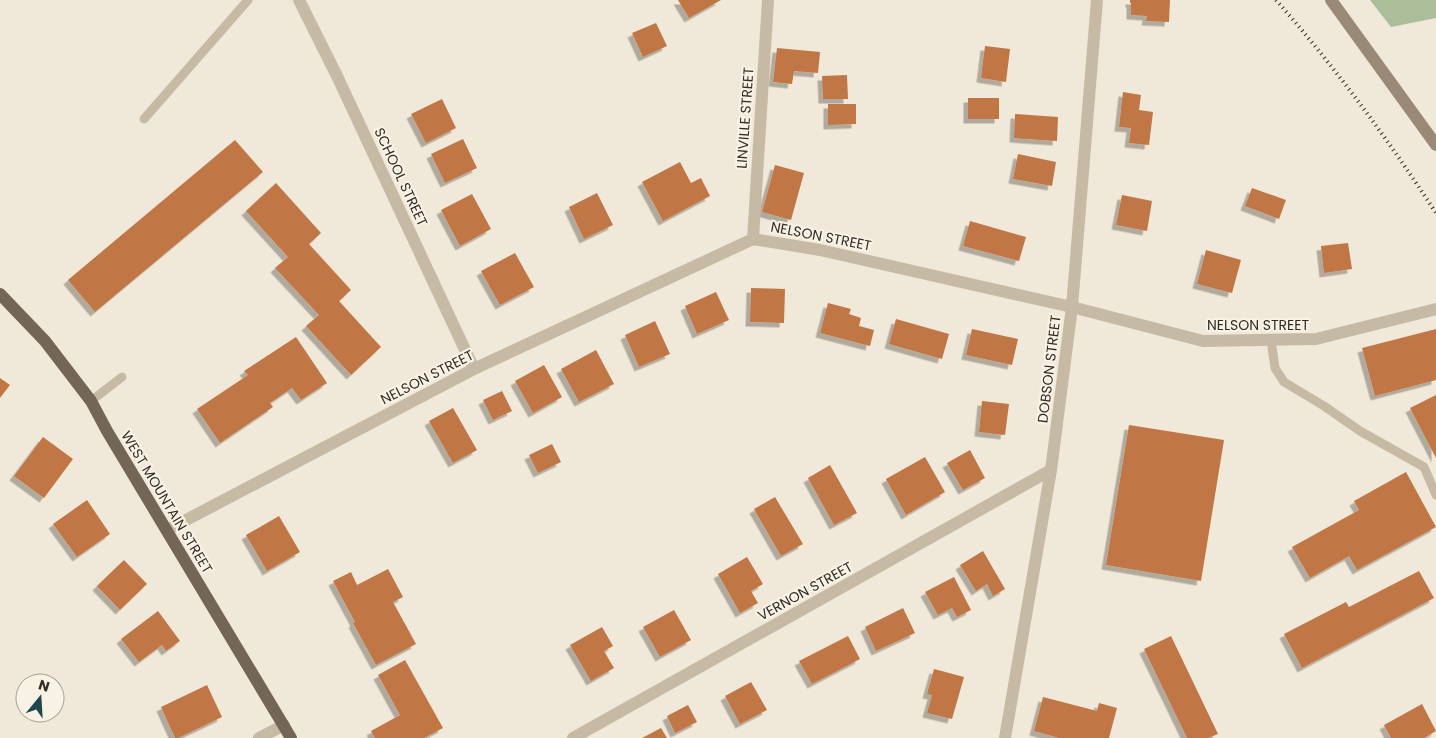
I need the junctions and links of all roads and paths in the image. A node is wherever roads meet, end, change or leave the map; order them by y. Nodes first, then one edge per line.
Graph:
1 (248, 0) edge
2 (299, 0) edge
3 (768, 0) edge
4 (1097, 0) edge
5 (1331, 0) edge
6 (144, 118) dead end
7 (1436, 145) edge
8 (752, 238) junction
9 (1, 298) edge
10 (1072, 307) junction
11 (1436, 309) edge
12 (1271, 340) junction
13 (474, 368) junction
14 (122, 377) dead end
15 (91, 401) junction
16 (1051, 470) junction
17 (1436, 495) edge
18 (167, 530) junction
19 (284, 725) junction
20 (260, 738) edge
21 (291, 738) edge
22 (573, 738) edge
23 (1005, 738) edge

1 - 6 lane
2 - 13 street, SCHOOL STREET
3 - 8 street, LINVILLE STREET
4 - 10 street, DOBSON STREET
5 - 7 main road
8 - 10 street, NELSON STREET
8 - 13 street, NELSON STREET
9 - 15 main road, WEST MOUNTAIN STREET
10 - 12 street, NELSON STREET
10 - 16 street, DOBSON STREET
11 - 12 street, NELSON STREET
12 - 17 lane
13 - 18 street, NELSON STREET
14 - 15 lane
15 - 18 main road, WEST MOUNTAIN STREET
16 - 22 street, VERNON STREET
16 - 23 street, DOBSON STREET
18 - 19 main road, WEST MOUNTAIN STREET
19 - 20 street
19 - 21 main road, WEST MOUNTAIN STREET

